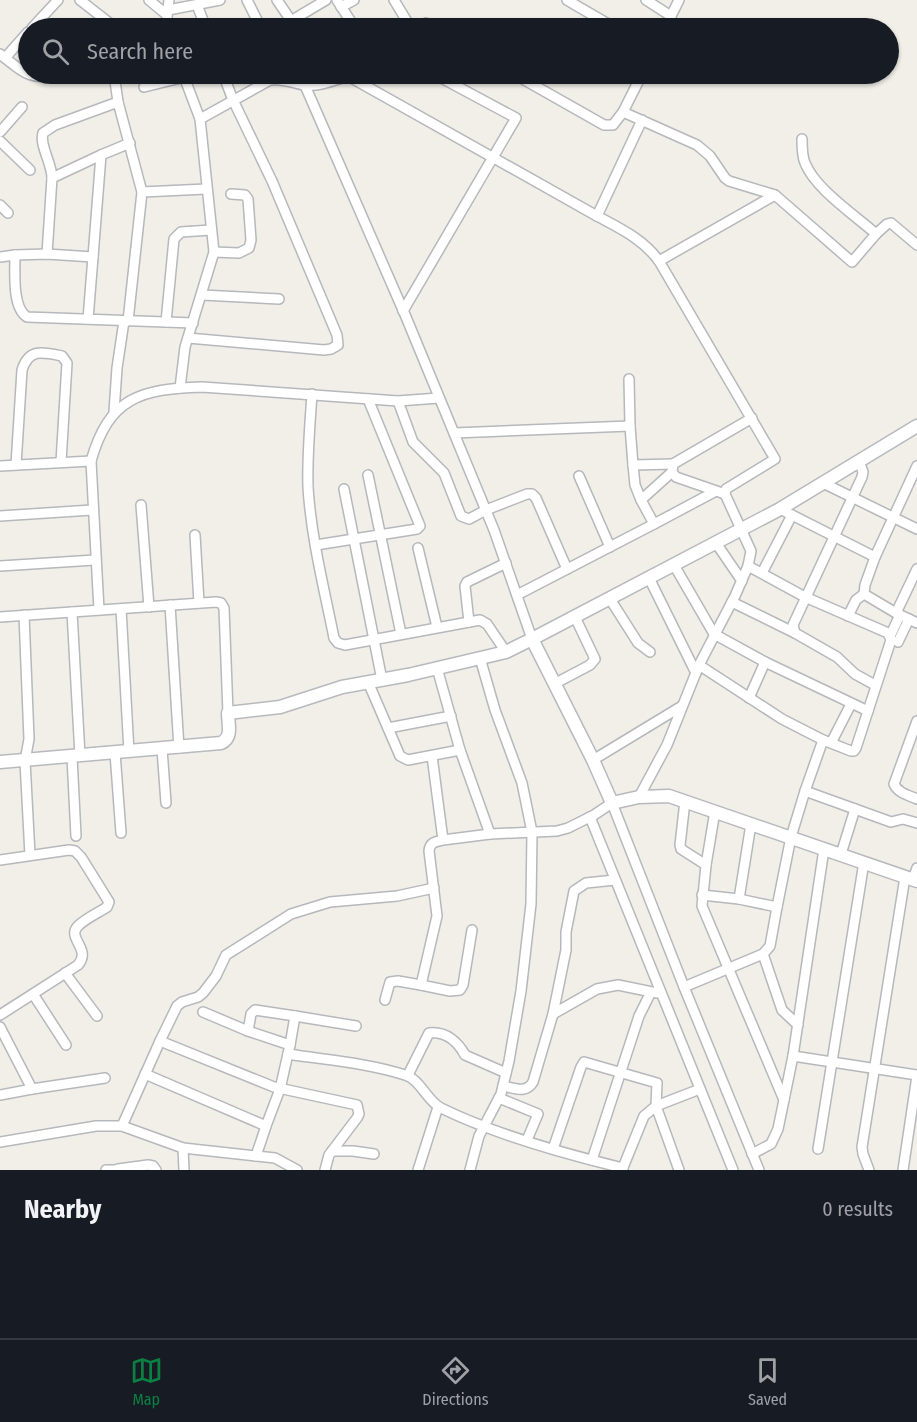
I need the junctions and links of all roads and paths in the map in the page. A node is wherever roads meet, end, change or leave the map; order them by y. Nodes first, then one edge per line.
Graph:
1 (58, 0) edge
2 (80, 0) edge
3 (149, 0) edge
4 (220, 0) edge
5 (247, 0) edge
6 (277, 0) edge
7 (326, 0) edge
8 (354, 0) edge
9 (394, 0) edge
10 (567, 0) edge
11 (646, 0) edge
12 (679, 0) edge
13 (339, 4) edge
14 (197, 5) junction
15 (168, 8) edge
16 (671, 16) joint
17 (41, 18) edge
18 (101, 18) edge
19 (202, 18) edge
20 (256, 18) edge
21 (288, 18) edge
22 (297, 18) edge
23 (348, 18) edge
24 (405, 18) edge
25 (598, 18) edge
26 (18, 41) edge
27 (2, 55) edge
28 (18, 67) edge
29 (115, 84) edge
30 (154, 84) edge
31 (187, 84) edge
32 (227, 84) edge
33 (263, 84) edge
34 (302, 84) edge
35 (314, 84) edge
36 (366, 84) edge
37 (453, 84) edge
38 (532, 84) edge
39 (637, 84) edge
40 (305, 85) junction
41 (144, 87) dead end
42 (233, 100) junction
43 (118, 102) junction
44 (22, 107) dead end
45 (623, 112) junction
46 (200, 119) junction
47 (642, 120) junction
48 (0, 132) edge
49 (802, 140) dead end
50 (0, 141) edge
51 (130, 143) junction
52 (101, 155) junction
53 (493, 158) junction
54 (30, 170) dead end
55 (52, 178) junction
56 (206, 189) junction
57 (142, 192) junction
58 (231, 194) dead end
59 (775, 195) junction
60 (0, 205) edge
61 (8, 213) dead end
62 (597, 216) junction
63 (211, 230) junction
64 (876, 234) junction
65 (917, 245) edge
66 (214, 252) junction
67 (47, 254) junction
68 (15, 255) junction
69 (0, 257) edge
70 (93, 257) junction
71 (659, 261) junction
72 (202, 295) junction
73 (279, 299) dead end
74 (403, 312) junction
75 (88, 320) junction
76 (126, 321) junction
77 (165, 322) junction
78 (193, 323) junction
79 (188, 338) junction
80 (629, 380) dead end
81 (180, 388) junction
82 (312, 394) junction
83 (439, 398) junction
84 (368, 399) junction
85 (398, 400) junction
86 (114, 412) junction
87 (752, 418) junction
88 (630, 426) junction
89 (917, 426) edge
90 (454, 433) junction
91 (92, 461) junction
92 (859, 461) junction
93 (60, 462) junction
94 (16, 465) junction
95 (633, 465) junction
96 (0, 466) edge
97 (917, 466) edge
98 (672, 468) junction
99 (368, 475) dead end
100 (579, 476) dead end
101 (823, 483) junction
102 (344, 489) dead end
103 (721, 492) junction
104 (853, 498) junction
105 (641, 500) junction
106 (141, 505) dead end
107 (780, 509) junction
108 (92, 510) junction
109 (486, 510) junction
110 (792, 515) junction
111 (0, 516) edge
112 (894, 518) junction
113 (654, 524) junction
114 (741, 529) junction
115 (917, 530) edge
116 (195, 535) dead end
117 (381, 535) junction
118 (834, 537) junction
119 (354, 540) junction
120 (716, 543) junction
121 (316, 545) junction
122 (610, 547) junction
123 (418, 548) dead end
124 (875, 557) junction
125 (95, 560) junction
126 (506, 563) junction
127 (674, 565) junction
128 (0, 566) edge
129 (748, 566) junction
130 (567, 569) junction
131 (917, 569) edge
132 (762, 573) junction
133 (649, 578) junction
134 (742, 581) junction
135 (864, 594) junction
136 (517, 596) junction
137 (805, 597) junction
138 (610, 598) junction
139 (732, 602) junction
140 (199, 603) junction
141 (170, 605) junction
142 (149, 607) junction
143 (121, 609) junction
144 (99, 610) junction
145 (72, 612) junction
146 (24, 615) junction
147 (848, 616) junction
148 (0, 617) edge
149 (575, 617) junction
150 (905, 618) edge
151 (469, 622) junction
152 (437, 627) junction
153 (795, 633) junction
154 (401, 634) junction
155 (714, 634) junction
156 (532, 639) junction
157 (894, 639) junction
158 (373, 640) junction
159 (506, 652) junction
160 (650, 652) dead end
161 (480, 658) junction
162 (765, 662) junction
163 (437, 668) junction
164 (697, 669) junction
165 (382, 680) junction
166 (368, 682) junction
167 (555, 684) junction
168 (876, 685) junction
169 (749, 698) junction
170 (851, 704) junction
171 (682, 706) junction
172 (868, 711) junction
173 (228, 713) junction
174 (450, 716) junction
175 (917, 721) edge
176 (388, 728) junction
177 (827, 742) junction
178 (179, 748) junction
179 (162, 749) junction
180 (460, 750) junction
181 (129, 752) junction
182 (115, 753) junction
183 (76, 756) junction
184 (432, 756) junction
185 (593, 760) junction
186 (25, 761) junction
187 (0, 762) edge
188 (805, 790) junction
189 (639, 796) junction
190 (917, 799) edge
191 (685, 801) junction
192 (165, 803) dead end
193 (608, 807) junction
194 (855, 809) junction
195 (715, 811) junction
196 (592, 817) junction
197 (917, 823) edge
198 (751, 824) junction
199 (121, 832) dead end
200 (532, 832) junction
201 (490, 834) junction
202 (76, 836) dead end
203 (791, 837) junction
204 (443, 840) junction
205 (824, 849) junction
206 (841, 854) junction
207 (30, 855) junction
208 (0, 860) edge
209 (864, 862) junction
210 (706, 865) junction
211 (913, 876) edge
212 (615, 880) junction
213 (434, 888) junction
214 (702, 895) junction
215 (739, 899) junction
216 (777, 907) junction
217 (472, 930) dead end
218 (764, 954) junction
219 (729, 969) junction
220 (65, 973) junction
221 (421, 985) junction
222 (684, 987) junction
223 (651, 992) junction
224 (33, 994) junction
225 (662, 994) junction
226 (385, 1000) dead end
227 (203, 1012) dead end
228 (553, 1014) junction
229 (0, 1015) edge
230 (97, 1016) dead end
231 (295, 1016) junction
232 (798, 1025) junction
233 (356, 1026) dead end
234 (0, 1027) edge
235 (248, 1031) junction
236 (160, 1041) junction
237 (66, 1045) dead end
238 (289, 1049) junction
239 (793, 1056) junction
240 (831, 1062) junction
241 (874, 1068) junction
242 (620, 1072) junction
243 (506, 1073) junction
244 (145, 1074) junction
245 (408, 1075) junction
246 (917, 1075) edge
247 (105, 1078) dead end
248 (503, 1086) junction
249 (32, 1089) junction
250 (280, 1089) junction
251 (700, 1089) junction
252 (0, 1095) edge
253 (499, 1098) junction
254 (784, 1100) junction
255 (656, 1106) junction
256 (438, 1107) junction
257 (122, 1126) junction
258 (266, 1126) junction
259 (484, 1126) junction
260 (527, 1140) junction
261 (0, 1142) edge
262 (183, 1149) junction
263 (553, 1149) junction
264 (818, 1149) dead end
265 (332, 1151) junction
266 (374, 1154) dead end
267 (752, 1154) junction
268 (256, 1156) junction
269 (592, 1160) junction
270 (118, 1169) edge
271 (622, 1169) edge
272 (106, 1170) edge
273 (156, 1170) edge
274 (184, 1170) edge
275 (297, 1170) edge
276 (326, 1170) edge
277 (418, 1170) edge
278 (470, 1170) edge
279 (679, 1170) edge
280 (733, 1170) edge
281 (759, 1170) edge
282 (869, 1170) edge
283 (903, 1170) edge

1 - 17 street
2 - 18 street
3 - 15 street
4 - 14 street
5 - 20 street
6 - 21 street
7 - 22 street
8 - 13 street
9 - 24 street
10 - 25 street
11 - 16 street
12 - 16 street
13 - 23 street
14 - 15 street
14 - 19 street
26 - 27 street
27 - 28 street
29 - 43 street
30 - 41 street
31 - 46 street
32 - 42 street
33 - 42 street
34 - 40 street
35 - 40 street
36 - 53 street
37 - 53 street
38 - 45 street
39 - 45 street
40 - 74 street
42 - 46 street
42 - 79 street
43 - 51 street
43 - 55 street
44 - 48 street
45 - 47 street
46 - 56 street
47 - 59 street
47 - 62 street
49 - 64 street
50 - 54 street
51 - 52 street
51 - 57 street
52 - 55 street
52 - 70 street
53 - 62 street
53 - 74 street
55 - 67 street
56 - 57 street
56 - 63 street
57 - 76 street
58 - 66 street
59 - 64 street
59 - 71 street
60 - 61 street
62 - 71 street
63 - 66 street
63 - 77 street
64 - 65 street
66 - 72 street
67 - 68 street
67 - 70 street
68 - 69 street
68 - 75 street
70 - 75 street
71 - 87 street
72 - 73 street
72 - 78 street
74 - 83 street
75 - 76 street
76 - 77 street
76 - 86 street
77 - 78 street
78 - 79 street
79 - 81 street
80 - 88 street
81 - 82 street
81 - 86 street
82 - 84 street
82 - 121 street
83 - 85 street
83 - 90 street
84 - 85 street
84 - 117 street
85 - 109 street
86 - 91 street
87 - 98 street
87 - 103 street
88 - 90 street
88 - 95 street
89 - 92 street
90 - 109 street
91 - 93 street
91 - 108 street
92 - 101 street
92 - 104 street
93 - 94 street
93 - 94 street
94 - 96 street
95 - 98 street
95 - 105 street
97 - 112 street
98 - 103 street
98 - 105 street
99 - 117 street
100 - 122 street
101 - 104 street
101 - 107 street
102 - 119 street
103 - 113 street
103 - 114 street
104 - 112 street
104 - 118 street
105 - 113 street
106 - 142 street
107 - 110 street
107 - 114 street
108 - 111 street
108 - 125 street
109 - 126 street
109 - 130 street
110 - 118 street
110 - 132 street
112 - 115 street
112 - 124 street
113 - 122 street
114 - 120 street
114 - 129 street
116 - 140 street
117 - 119 street
117 - 154 street
118 - 124 street
118 - 137 street
119 - 121 street
119 - 158 street
120 - 127 street
120 - 134 street
121 - 158 street
122 - 130 street
123 - 152 street
124 - 135 street
125 - 128 street
125 - 144 street
126 - 136 street
126 - 151 street
127 - 133 street
127 - 155 street
129 - 132 street
129 - 134 street
130 - 136 street
131 - 150 street
132 - 137 street
133 - 138 street
133 - 164 street
134 - 139 street
135 - 147 street
135 - 150 street
136 - 156 street
137 - 147 street
137 - 153 street
138 - 149 street
138 - 160 street
139 - 153 street
139 - 155 street
140 - 141 street
140 - 173 street
141 - 142 street
141 - 178 street
142 - 143 street
143 - 144 street
143 - 181 street
144 - 145 street
145 - 146 street
145 - 183 street
146 - 148 street
146 - 186 street
147 - 157 street
149 - 156 street
149 - 167 street
150 - 157 street
151 - 152 street
151 - 159 street
152 - 154 street
153 - 168 street
154 - 158 street
155 - 162 street
155 - 164 street
156 - 159 street
156 - 167 street
157 - 168 street
158 - 165 street
159 - 161 street
161 - 163 street
161 - 200 street
162 - 169 street
162 - 170 street
163 - 165 street
163 - 174 street
164 - 169 street
164 - 171 street
165 - 166 street
166 - 173 street
166 - 176 street
167 - 185 street
168 - 172 street
169 - 177 street
170 - 172 street
170 - 177 street
171 - 185 street
171 - 189 street
172 - 177 street
173 - 178 street
174 - 176 street
174 - 180 street
175 - 190 street
176 - 184 street
177 - 188 street
178 - 179 street
179 - 181 street
179 - 192 street
180 - 184 street
180 - 201 street
181 - 182 street
182 - 183 street
182 - 199 street
183 - 186 street
183 - 202 street
184 - 204 street
185 - 193 street
186 - 187 street
186 - 207 street
188 - 194 street
188 - 203 street
189 - 191 street
189 - 193 street
191 - 195 street
191 - 210 street
193 - 196 street
193 - 222 street
194 - 197 street
194 - 206 street
195 - 198 street
195 - 210 street
196 - 200 street
196 - 212 street
198 - 203 street
198 - 215 street
200 - 201 street
200 - 243 street
201 - 204 street
203 - 205 street
203 - 216 street
204 - 213 street
205 - 206 street
205 - 232 street
206 - 209 street
207 - 208 street
207 - 220 street
209 - 211 street
209 - 240 street
210 - 214 street
211 - 241 street
212 - 225 street
212 - 228 street
213 - 221 street
213 - 236 street
214 - 215 street
214 - 219 street
215 - 216 street
216 - 218 street
217 - 221 street
218 - 219 street
218 - 232 street
219 - 222 street
219 - 254 street
220 - 224 street
220 - 230 street
221 - 226 street
222 - 267 street
223 - 225 street
223 - 228 street
223 - 242 street
224 - 229 street
224 - 237 street
225 - 251 street
227 - 235 street
228 - 248 street
231 - 233 street
231 - 235 street
231 - 238 street
232 - 239 street
234 - 249 street
235 - 238 street
236 - 244 street
236 - 250 street
238 - 245 street
238 - 250 street
239 - 240 street
239 - 254 street
240 - 241 street
240 - 264 street
241 - 246 street
241 - 282 street
242 - 255 street
242 - 263 street
242 - 269 street
243 - 245 street
243 - 248 street
244 - 257 street
244 - 258 street
245 - 256 street
246 - 283 street
247 - 249 street
248 - 253 street
249 - 252 street
250 - 258 street
250 - 265 street
251 - 255 street
251 - 280 street
253 - 259 street
253 - 260 street
254 - 267 street
255 - 271 street
255 - 279 street
256 - 259 street
256 - 277 street
257 - 261 street
257 - 262 street
258 - 268 street
259 - 260 street
259 - 278 street
260 - 263 street
262 - 268 street
262 - 274 street
263 - 269 street
265 - 266 street
265 - 276 street
267 - 281 street
268 - 275 street
269 - 271 street
270 - 272 street
270 - 273 street

